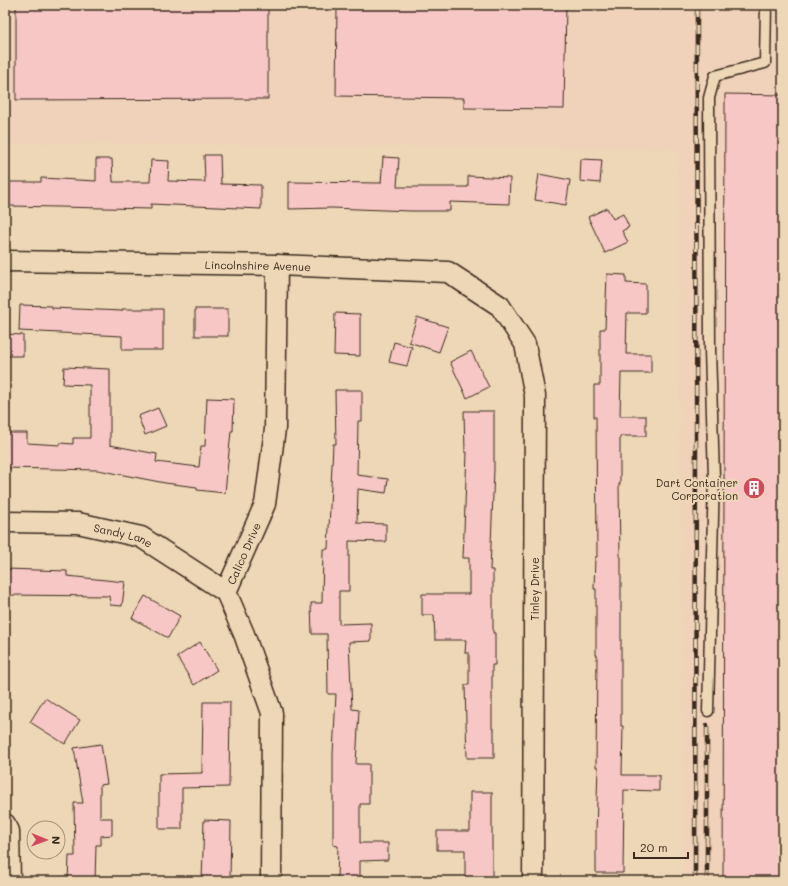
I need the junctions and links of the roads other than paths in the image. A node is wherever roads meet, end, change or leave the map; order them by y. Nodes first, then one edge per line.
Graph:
1 (766, 5) edge
2 (5, 261) edge
3 (277, 265) junction
4 (500, 306) joint
5 (5, 522) edge
6 (226, 592) junction
7 (708, 711) dead end
8 (5, 824) edge
9 (10, 881) edge
10 (271, 881) edge
11 (533, 881) edge

1 - 7 lane
2 - 3 street, Lincolnshire Avenue
3 - 4 street, Lincolnshire Avenue
3 - 6 street, Calico Drive
4 - 11 street, Tinley Drive
5 - 6 street, Sandy Lane
6 - 10 street, Calico Drive
8 - 9 street

